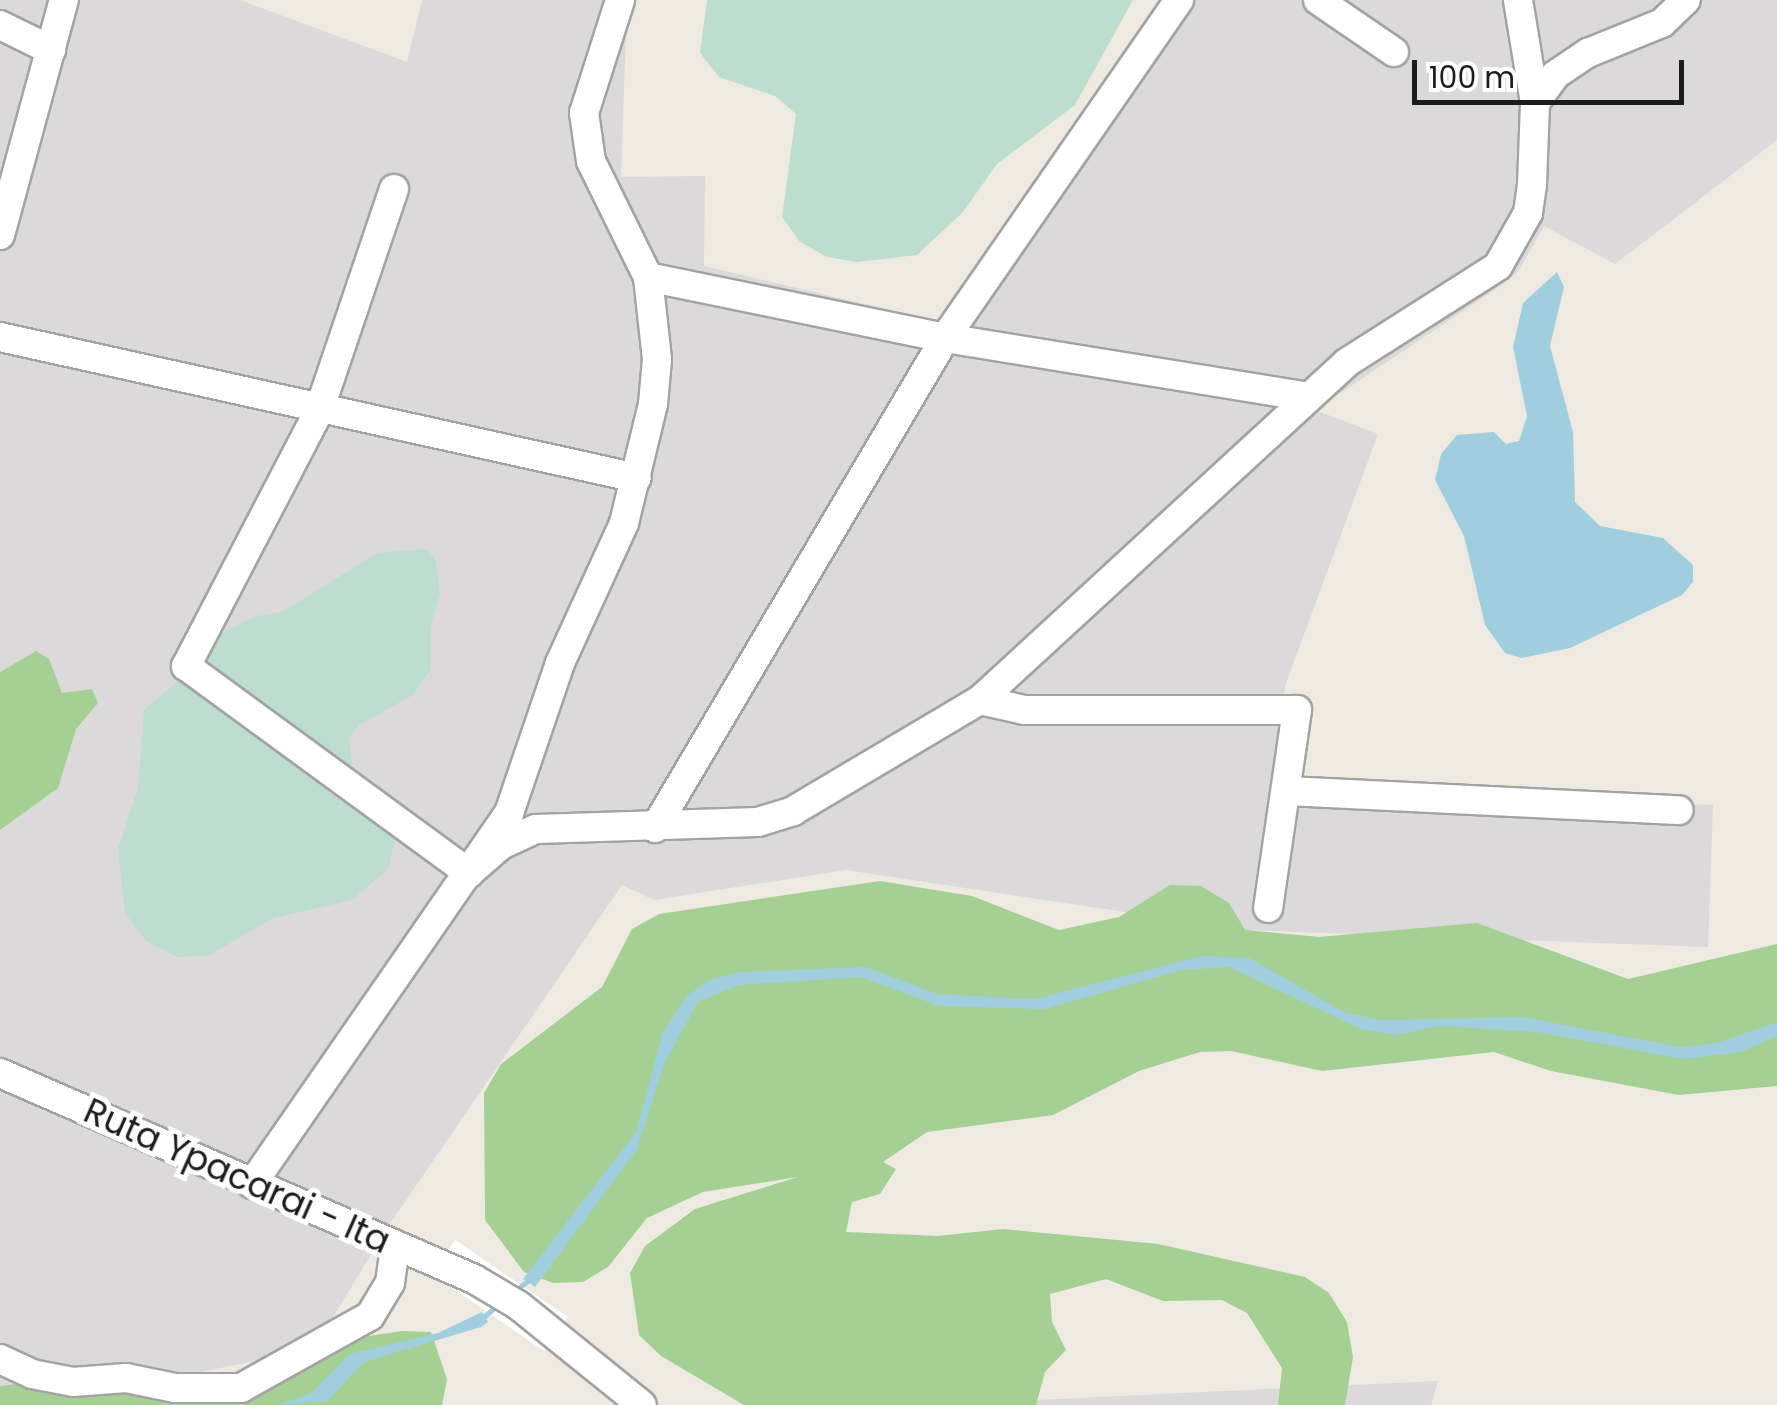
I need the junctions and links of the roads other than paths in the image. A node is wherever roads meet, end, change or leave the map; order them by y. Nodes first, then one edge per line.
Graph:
1 (64, 0) edge
2 (620, 0) edge
3 (1180, 0) edge
4 (1318, 0) edge
5 (1518, 0) edge
6 (1686, 0) edge
7 (0, 25) edge
8 (51, 50) junction
9 (1394, 52) dead end
10 (1535, 103) junction
11 (394, 189) dead end
12 (0, 235) edge
13 (648, 277) junction
14 (0, 337) edge
15 (944, 338) junction
16 (1308, 396) junction
17 (319, 411) junction
18 (638, 478) junction
19 (980, 700) junction
20 (1286, 791) junction
21 (1679, 810) dead end
22 (655, 828) junction
23 (469, 873) junction
24 (1268, 908) dead end
25 (0, 1072) edge
26 (252, 1184) junction
27 (395, 1246) junction
28 (0, 1359) edge
29 (642, 1405) edge

1 - 8 street
2 - 13 street
3 - 15 street
4 - 9 street
5 - 10 street
6 - 10 street
7 - 8 street
8 - 12 street
10 - 16 street
11 - 17 street
13 - 15 street
13 - 18 street
14 - 17 street
15 - 16 street
15 - 22 street
16 - 19 street
17 - 18 street
17 - 23 street
18 - 23 street
19 - 20 street
19 - 22 street
20 - 21 street
20 - 24 street
22 - 23 street
23 - 26 street
25 - 26 street, Ruta Ypacarai - Ita
26 - 27 street, Ruta Ypacarai - Ita
27 - 28 street
27 - 29 street, Ruta Ypacarai - Ita

